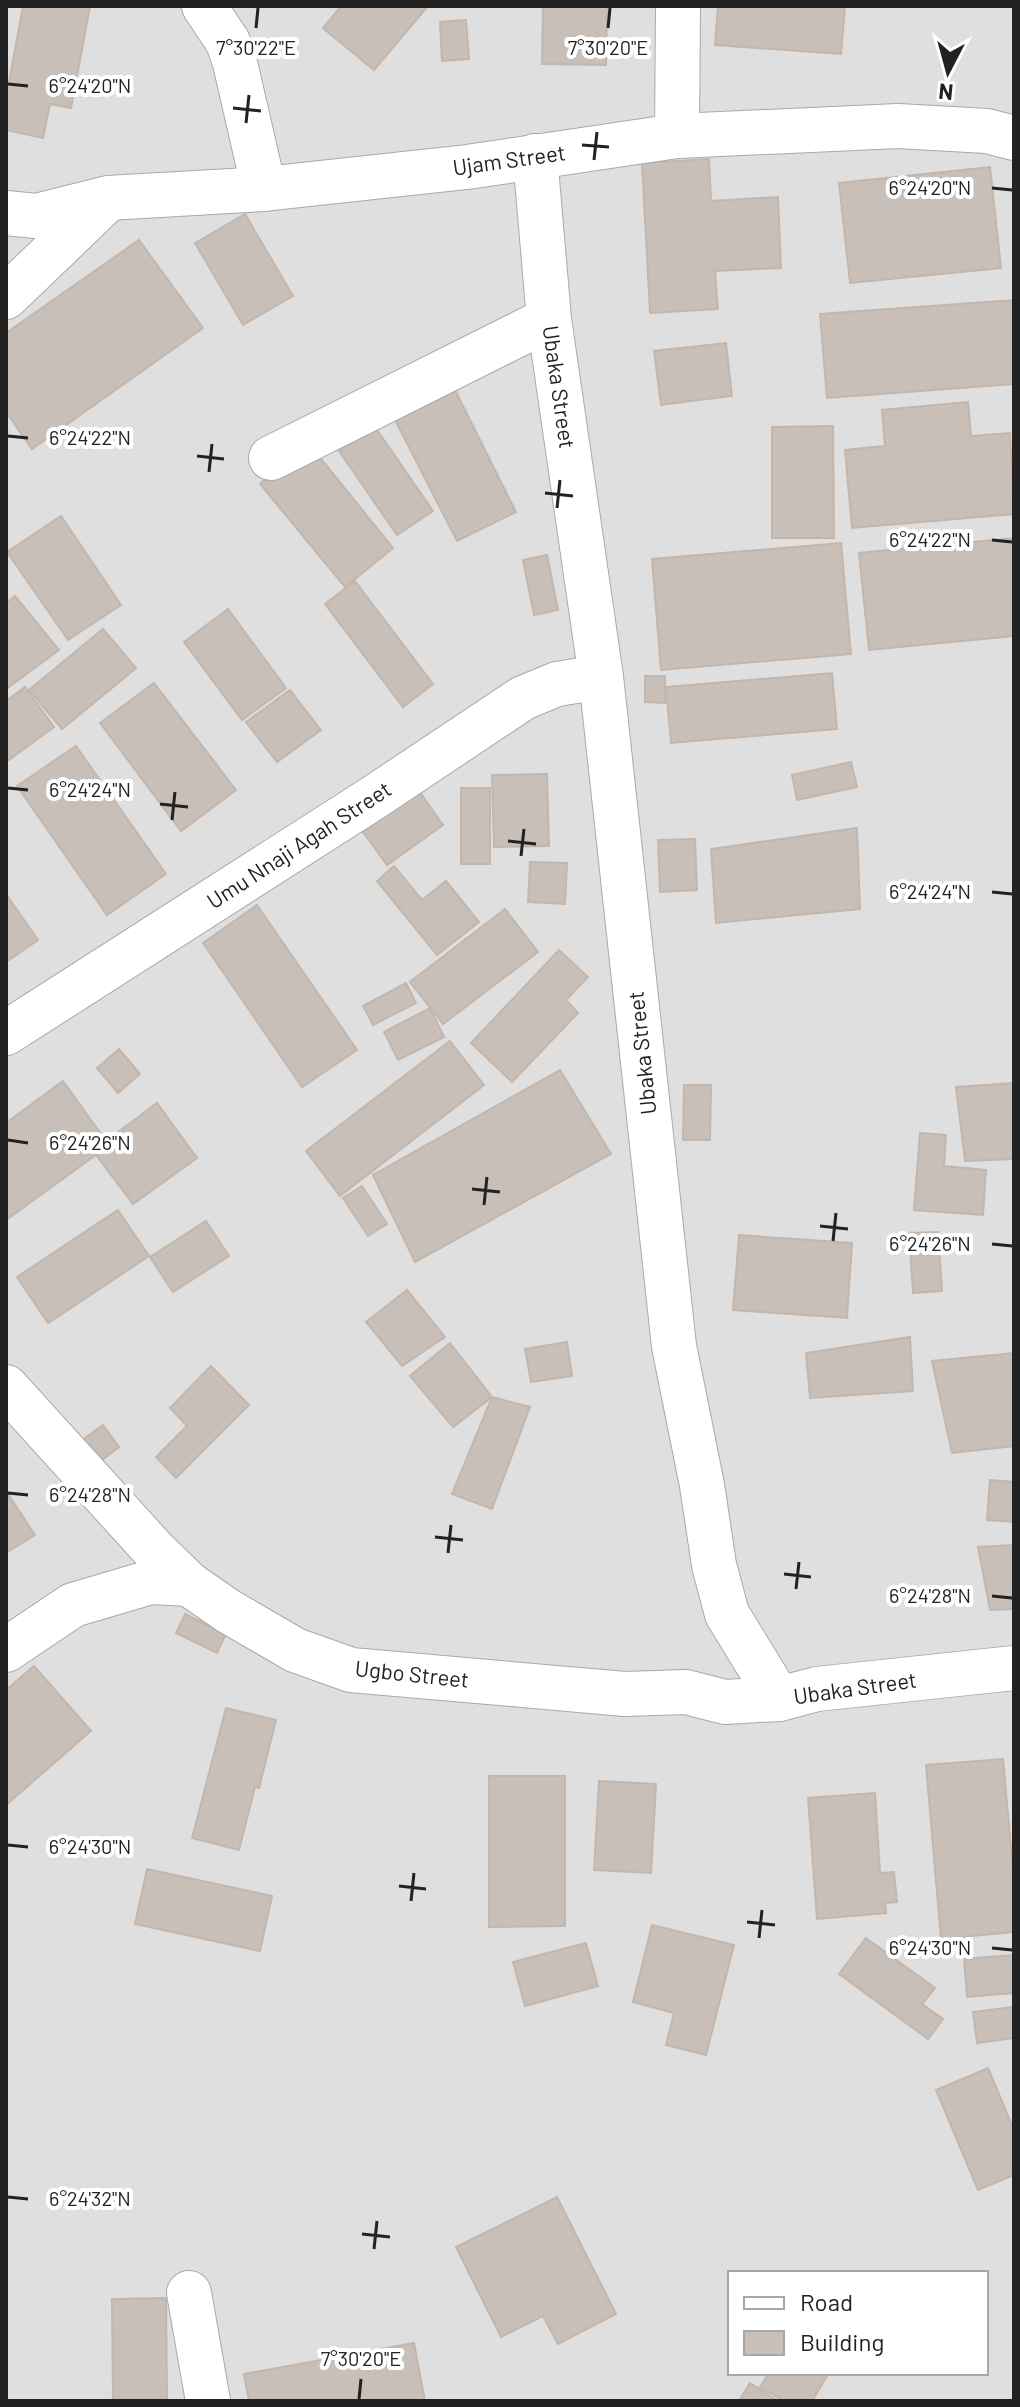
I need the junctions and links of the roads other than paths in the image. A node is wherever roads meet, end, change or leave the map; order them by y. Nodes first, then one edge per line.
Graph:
1 (204, 6) edge
2 (678, 6) edge
3 (677, 136) junction
4 (1014, 138) edge
5 (535, 156) junction
6 (264, 189) junction
7 (108, 198) junction
8 (6, 213) edge
9 (6, 297) edge
10 (549, 319) junction
11 (271, 458) dead end
12 (601, 677) junction
13 (6, 1033) edge
14 (6, 1387) edge
15 (189, 1584) junction
16 (6, 1650) edge
17 (1014, 1668) edge
18 (779, 1699) junction
19 (189, 2293) dead end
20 (208, 2401) edge

1 - 6 street
2 - 3 street
3 - 4 street, Ujam Street
3 - 5 street, Ujam Street
5 - 6 street, Ujam Street
5 - 10 street, Ubaka Street
6 - 7 street, Ujam Street
7 - 8 street, Ujam Street
7 - 9 street
10 - 11 street
10 - 12 street, Ubaka Street
12 - 13 street, Umu Nnaji Agah Street
12 - 18 street, Ubaka Street
14 - 15 street, Ugbo Street
15 - 16 street
15 - 18 street, Ugbo Street
17 - 18 street, Ubaka Street
19 - 20 street

